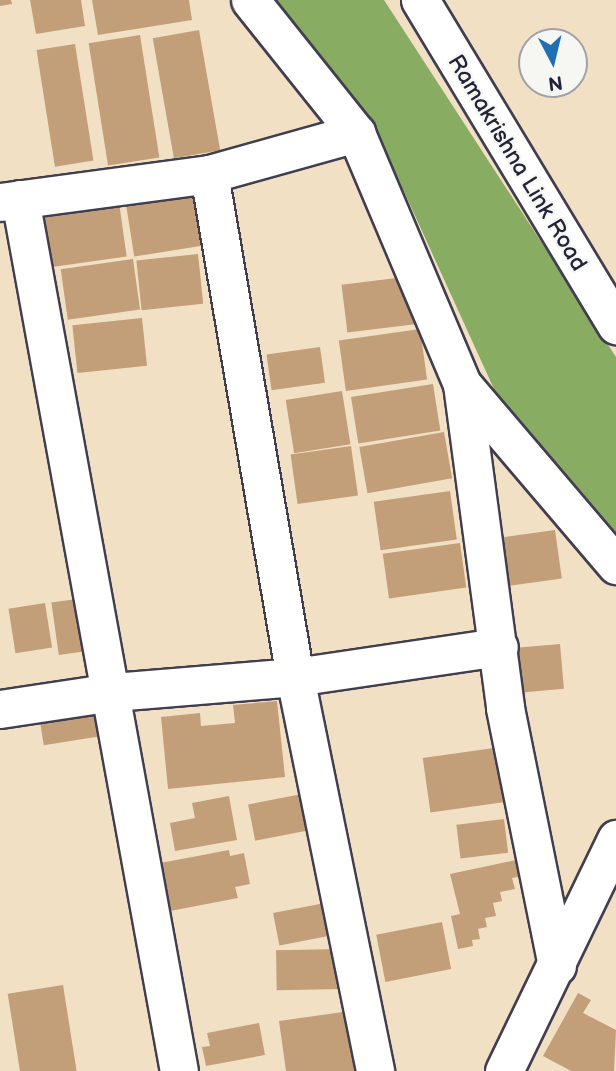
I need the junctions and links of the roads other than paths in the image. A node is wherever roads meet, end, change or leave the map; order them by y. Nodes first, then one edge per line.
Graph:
1 (250, 0) edge
2 (420, 0) edge
3 (356, 134) junction
4 (209, 174) junction
5 (10, 200) edge
6 (616, 325) edge
7 (462, 384) junction
8 (616, 565) edge
9 (499, 647) junction
10 (296, 677) junction
11 (113, 692) junction
12 (0, 709) edge
13 (616, 839) edge
14 (608, 883) edge
15 (557, 966) junction
16 (179, 1071) edge
17 (375, 1071) edge
18 (504, 1071) edge

1 - 3 street
2 - 6 street, Ramakrishna Link Road
3 - 4 street
3 - 7 street
4 - 5 street
4 - 10 street
5 - 11 street
7 - 8 street
7 - 9 street
9 - 10 street
9 - 15 street
10 - 11 street
10 - 17 street
11 - 12 street
11 - 16 street
13 - 14 street
14 - 15 street
15 - 18 street

